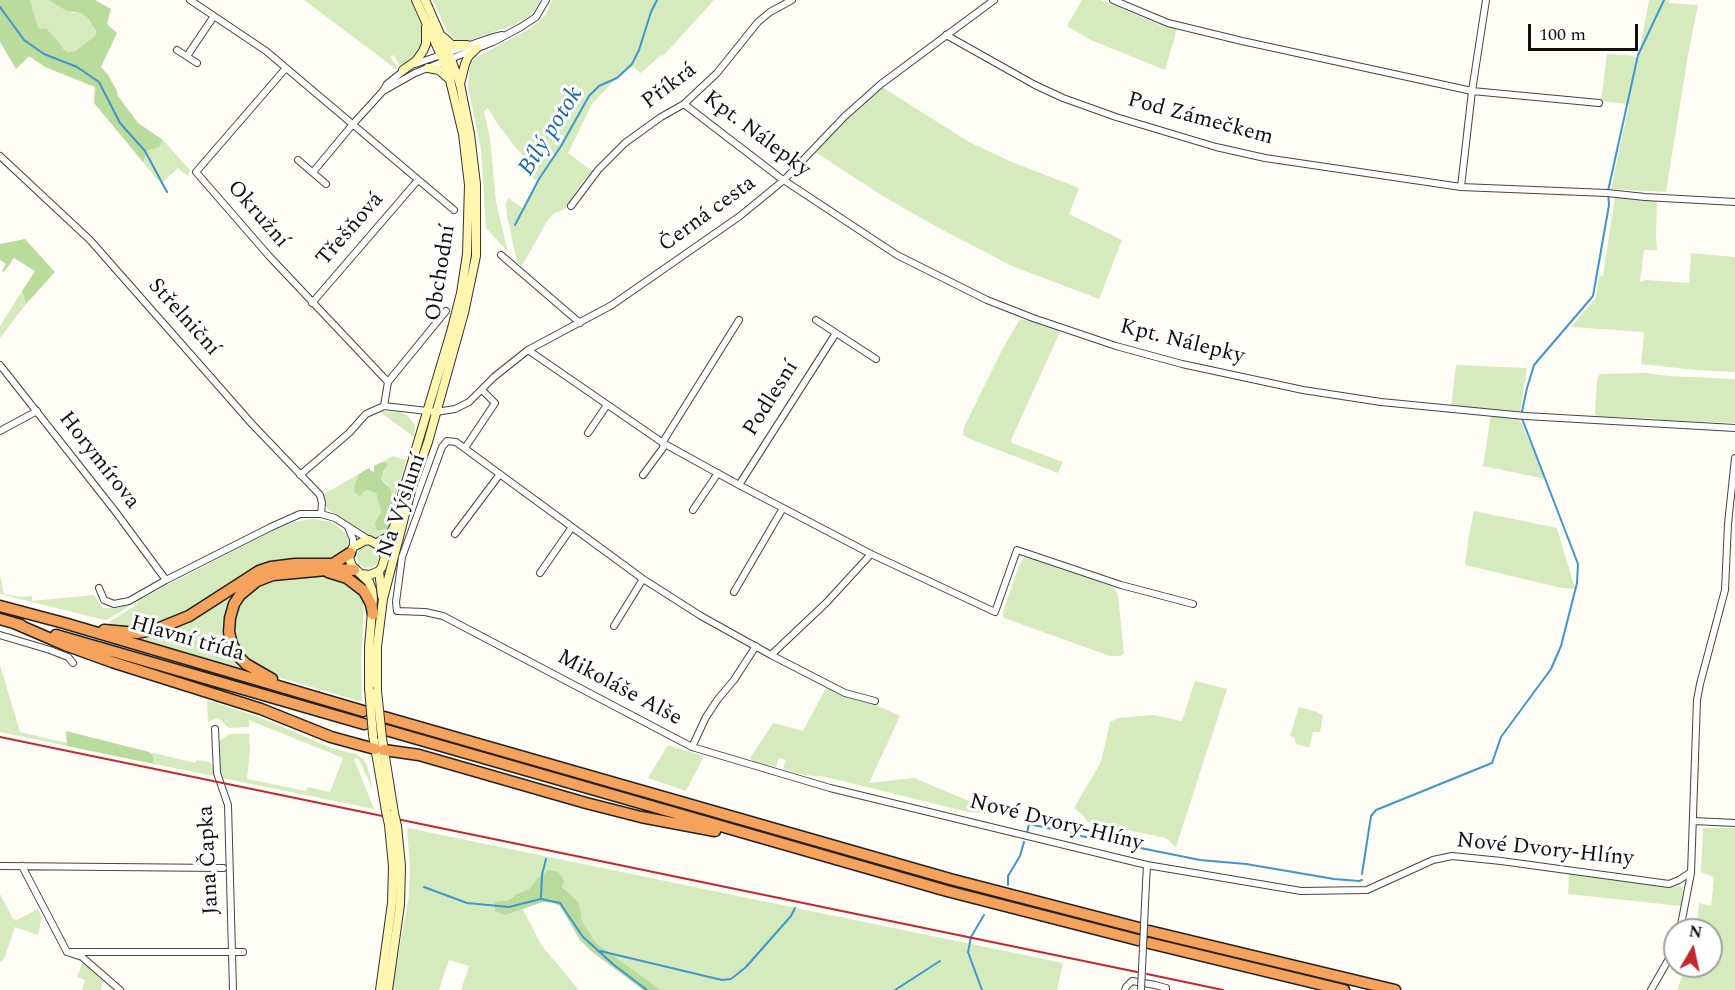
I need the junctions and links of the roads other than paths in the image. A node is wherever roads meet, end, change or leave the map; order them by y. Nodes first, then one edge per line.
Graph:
1 (190, 0) edge
2 (416, 0) edge
3 (424, 0) edge
4 (546, 0) edge
5 (792, 0) edge
6 (994, 0) edge
7 (1113, 0) edge
8 (1486, 0) edge
9 (985, 2) edge
10 (214, 16) junction
11 (426, 20) junction
12 (946, 35) junction
13 (502, 36) junction
14 (442, 37) junction
15 (467, 45) junction
16 (477, 48) junction
17 (177, 50) dead end
18 (187, 56) junction
19 (446, 56) junction
20 (197, 63) dead end
21 (286, 68) junction
22 (428, 68) junction
23 (403, 70) junction
24 (450, 80) junction
25 (460, 84) junction
26 (383, 91) junction
27 (1472, 91) junction
28 (1599, 103) dead end
29 (684, 104) junction
30 (353, 124) junction
31 (0, 156) edge
32 (298, 160) dead end
33 (313, 172) junction
34 (418, 180) junction
35 (784, 180) junction
36 (326, 184) dead end
37 (1461, 187) junction
38 (1735, 202) edge
39 (571, 206) dead end
40 (453, 210) dead end
41 (501, 255) dead end
42 (312, 303) junction
43 (446, 311) dead end
44 (739, 320) dead end
45 (816, 320) dead end
46 (580, 323) junction
47 (836, 333) junction
48 (528, 350) junction
49 (876, 358) dead end
50 (0, 365) edge
51 (388, 382) junction
52 (482, 390) junction
53 (607, 405) junction
54 (384, 406) junction
55 (37, 411) junction
56 (432, 411) junction
57 (1735, 428) edge
58 (0, 430) edge
59 (588, 433) dead end
60 (663, 443) junction
61 (465, 448) junction
62 (1735, 458) edge
63 (717, 473) junction
64 (500, 474) junction
65 (300, 475) junction
66 (644, 475) dead end
67 (1734, 476) edge
68 (739, 485) junction
69 (783, 508) junction
70 (693, 510) dead end
71 (321, 514) junction
72 (403, 521) junction
73 (346, 524) junction
74 (572, 527) junction
75 (455, 534) dead end
76 (373, 542) junction
77 (352, 550) junction
78 (871, 554) junction
79 (385, 557) junction
80 (316, 571) junction
81 (379, 571) junction
82 (358, 572) junction
83 (540, 573) dead end
84 (643, 579) junction
85 (166, 580) junction
86 (99, 588) dead end
87 (734, 592) dead end
88 (383, 599) junction
89 (1193, 604) dead end
90 (0, 606) edge
91 (397, 611) joint
92 (373, 614) junction
93 (0, 619) edge
94 (14, 623) junction
95 (64, 623) junction
96 (614, 626) dead end
97 (0, 635) edge
98 (756, 646) junction
99 (771, 655) junction
100 (73, 663) dead end
101 (373, 689) junction
102 (323, 699) junction
103 (875, 701) dead end
104 (363, 711) dead end
105 (384, 717) dead end
106 (364, 724) dead end
107 (215, 729) dead end
108 (380, 734) junction
109 (692, 747) junction
110 (380, 750) junction
111 (830, 788) joint
112 (1693, 821) junction
113 (1735, 823) edge
114 (393, 825) junction
115 (758, 838) junction
116 (1147, 865) junction
117 (0, 866) edge
118 (22, 866) junction
119 (223, 868) dead end
120 (1691, 873) junction
121 (1682, 918) edge
122 (67, 952) junction
123 (243, 952) dead end
124 (232, 953) junction
125 (1663, 969) edge
126 (120, 990) edge
127 (233, 990) edge
128 (380, 990) edge
129 (388, 990) edge
130 (1125, 990) edge
131 (1142, 990) edge
132 (1166, 990) edge
133 (1344, 990) edge
134 (1395, 990) edge
135 (1651, 990) edge

1 - 10 street
2 - 11 main road, Obchodní
3 - 14 main road, Obchodní
4 - 13 street
5 - 29 street, Příkrá
6 - 9 street, Černá cesta
7 - 27 street
8 - 27 street
9 - 12 street, Černá cesta
10 - 18 street
10 - 21 street
11 - 19 main road, Obchodní
11 - 23 main road
12 - 35 street, Černá cesta
12 - 37 street, Pod Zámečkem
13 - 15 street
13 - 16 street
14 - 15 main road
14 - 19 main road, Obchodní
15 - 19 street
16 - 19 street
16 - 25 main road
17 - 18 street
18 - 20 street
19 - 22 street
19 - 23 street
19 - 24 main road, Obchodní
19 - 25 main road, Obchodní
21 - 30 street
21 - 42 street, Okružní
22 - 24 main road
22 - 26 street
23 - 26 street
24 - 56 main road, Obchodní
25 - 56 main road, Obchodní
26 - 30 street
27 - 28 street
27 - 37 street
29 - 35 street, Kpt. Nálepky
29 - 39 street, Příkrá
30 - 33 street
30 - 34 street
31 - 65 street, Střelniční
32 - 33 street
33 - 36 street
34 - 40 street
34 - 42 street, Třešňová
35 - 46 street, Černá cesta
35 - 57 street, Kpt. Nálepky
37 - 38 street, Pod Zámečkem
41 - 46 street
42 - 51 street, Okružní
43 - 51 street
44 - 60 street
45 - 47 street
46 - 48 street, Černá cesta
47 - 49 street
47 - 68 street, Podlesní
48 - 52 street, Černá cesta
48 - 53 street
50 - 55 street, Horymírova
51 - 54 street
52 - 56 street, Černá cesta
52 - 61 street
53 - 59 street
53 - 60 street
54 - 56 street, Černá cesta
54 - 65 street
55 - 58 street
55 - 85 street, Horymírova
56 - 72 main road, Obchodní
56 - 76 main road, Obchodní
60 - 63 street
60 - 66 street
61 - 64 street
61 - 91 street, Na Výsluní
62 - 67 street
63 - 68 street
63 - 70 street
64 - 74 street
64 - 75 street
65 - 71 street, Střelniční
67 - 112 street
68 - 69 street
69 - 78 street
69 - 87 street
71 - 73 street
71 - 85 street
72 - 79 main road
72 - 88 main road
73 - 76 street
73 - 77 street
74 - 83 street
74 - 84 street
76 - 77 main road
76 - 79 main road
77 - 82 main road
77 - 95 highway
78 - 89 street
78 - 99 street
79 - 81 main road
80 - 82 highway
80 - 92 highway
80 - 102 highway
81 - 82 main road
81 - 88 main road
82 - 92 main road
84 - 96 street
84 - 98 street
85 - 86 street
88 - 101 main road
90 - 95 highway, Hlavní třída
91 - 109 street, Mikoláše Alše
92 - 101 main road
93 - 94 highway
94 - 106 highway
94 - 110 highway
95 - 102 highway, Hlavní třída
97 - 100 street
98 - 99 street
98 - 109 street
99 - 103 street
101 - 108 main road, bridge
102 - 104 highway, Hlavní třída
105 - 134 highway
107 - 124 street, Jana Čapka
108 - 110 main road
108 - 115 highway
109 - 111 street, Mikoláše Alše
110 - 114 main road, bridge
110 - 115 highway
111 - 116 street, Nové Dvory-Hlíny
112 - 113 street
112 - 120 street
114 - 128 main road
114 - 129 main road
115 - 133 highway
116 - 120 street, Nové Dvory-Hlíny
116 - 131 street, bridge
117 - 118 street
118 - 119 street
118 - 122 street
120 - 121 street
122 - 124 street
122 - 126 street
123 - 124 street
124 - 127 street, Jana Čapka
125 - 135 street
130 - 132 street

